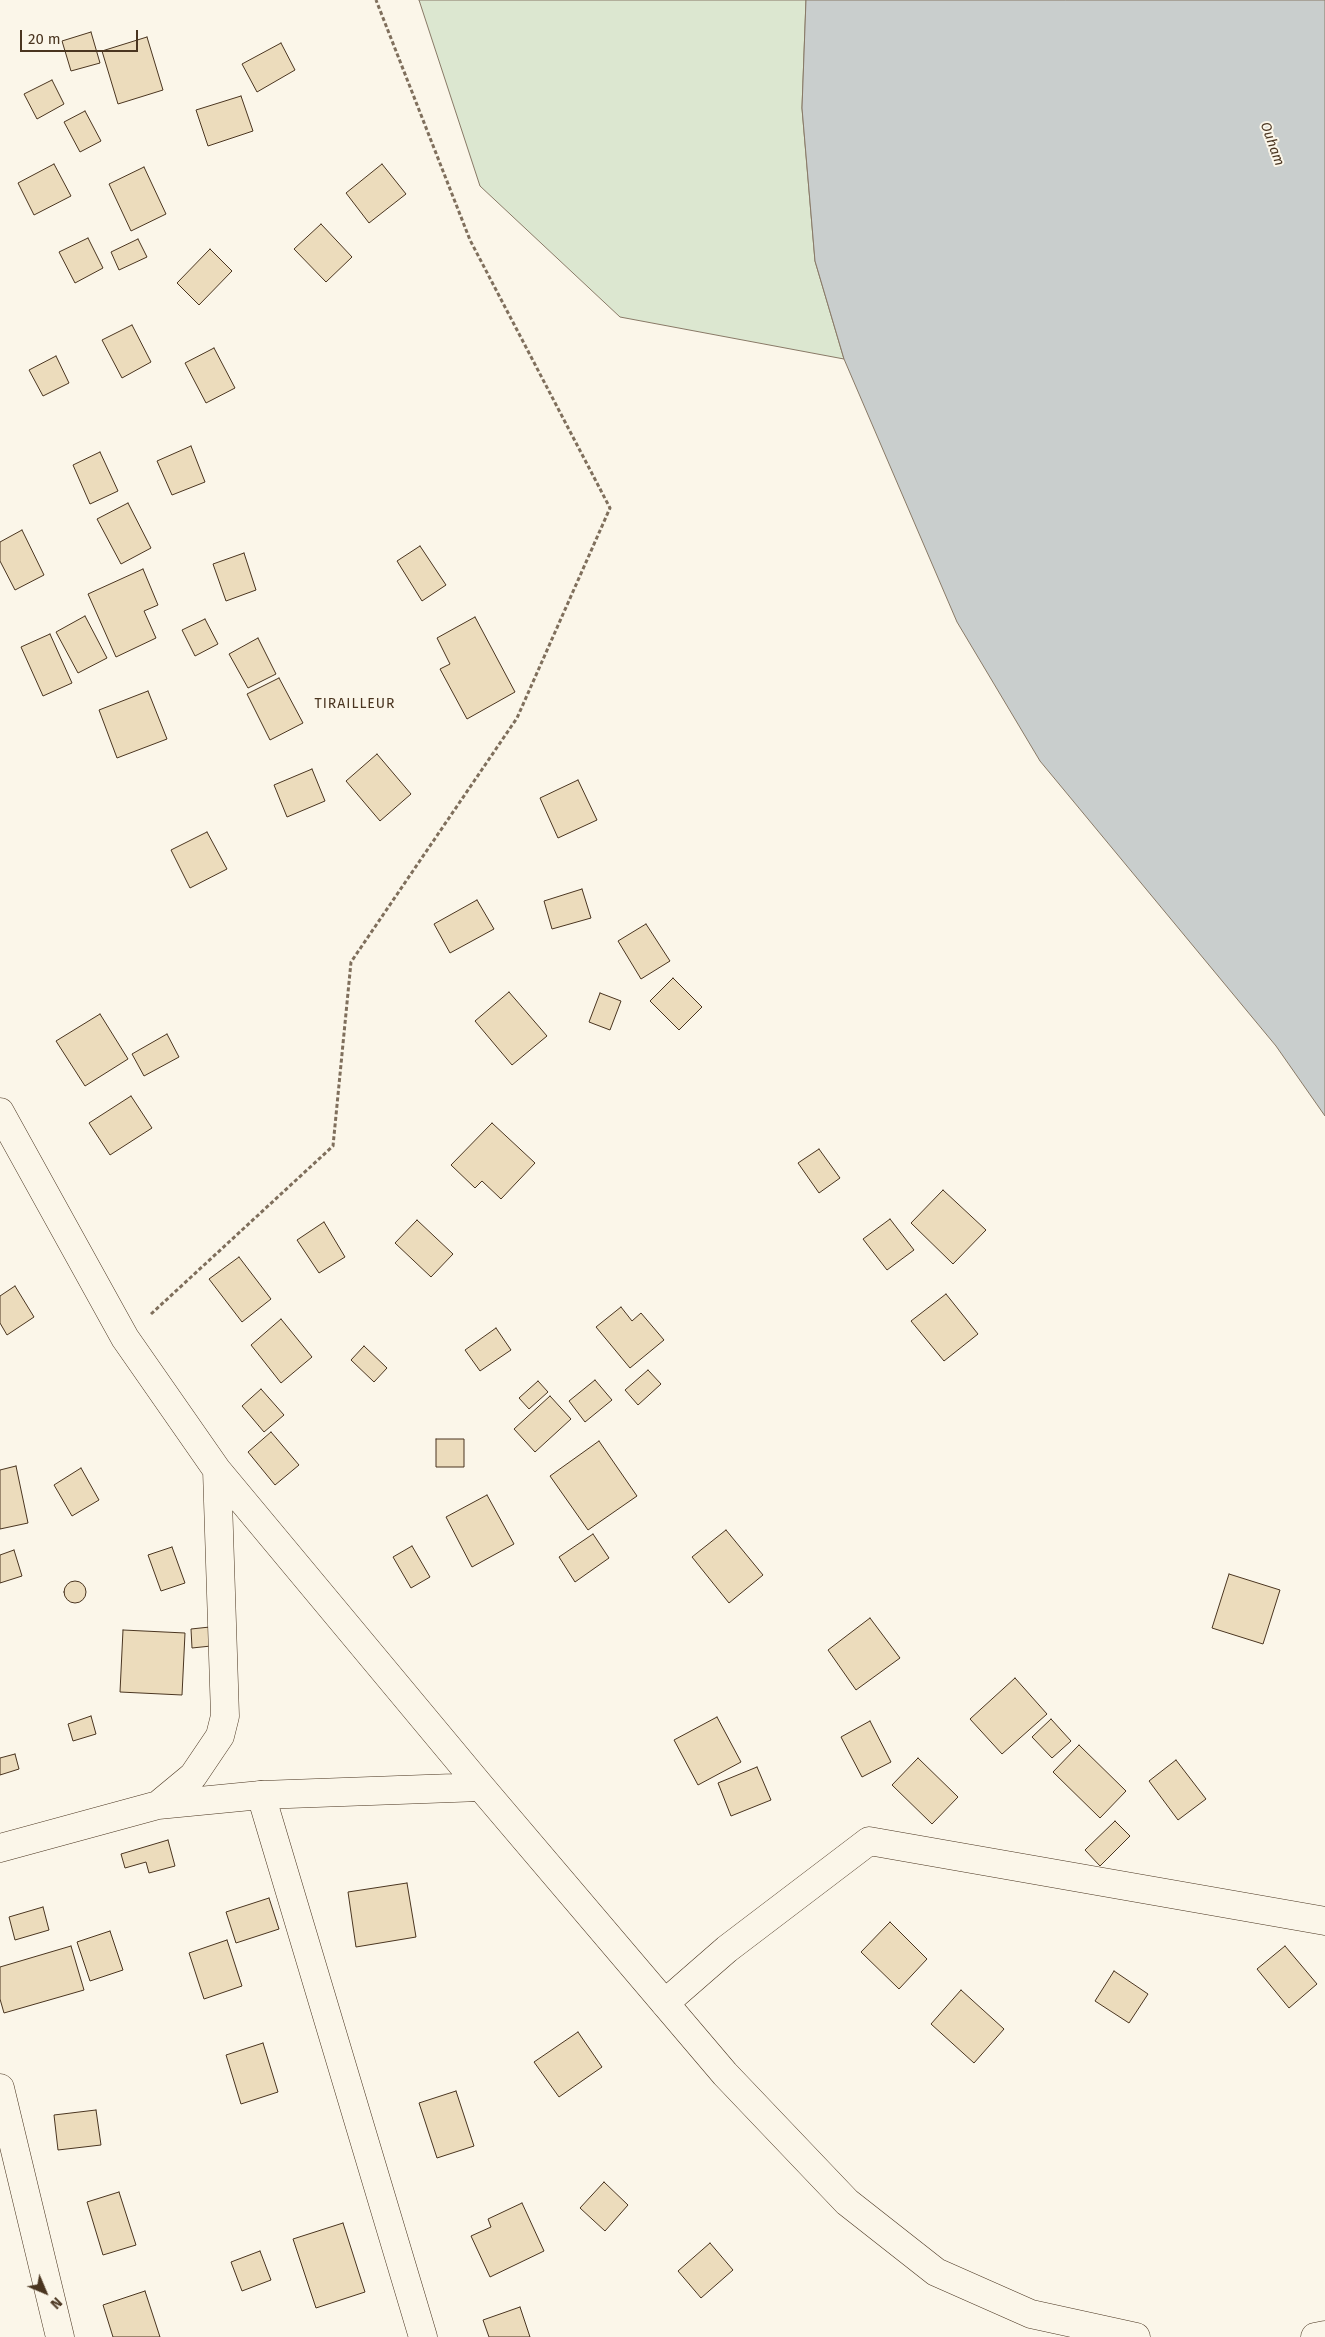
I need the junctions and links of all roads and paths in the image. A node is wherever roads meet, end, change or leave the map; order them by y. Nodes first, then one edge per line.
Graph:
1 (376, 0) edge
2 (0, 1112) edge
3 (125, 1338) junction
4 (217, 1470) junction
5 (481, 1788) junction
6 (261, 1795) junction
7 (158, 1805) junction
8 (0, 1848) edge
9 (1325, 1922) edge
10 (665, 2003) junction
11 (0, 2088) edge
12 (1325, 2335) edge
13 (60, 2337) edge
14 (423, 2337) edge
15 (1136, 2337) edge
16 (1315, 2337) edge

1 - 3 path
2 - 3 main road
3 - 4 main road
4 - 5 main road
4 - 7 main road
5 - 6 main road
5 - 10 main road
6 - 7 main road
6 - 14 main road
7 - 8 main road
9 - 10 main road
10 - 15 main road
11 - 13 main road
12 - 16 main road

